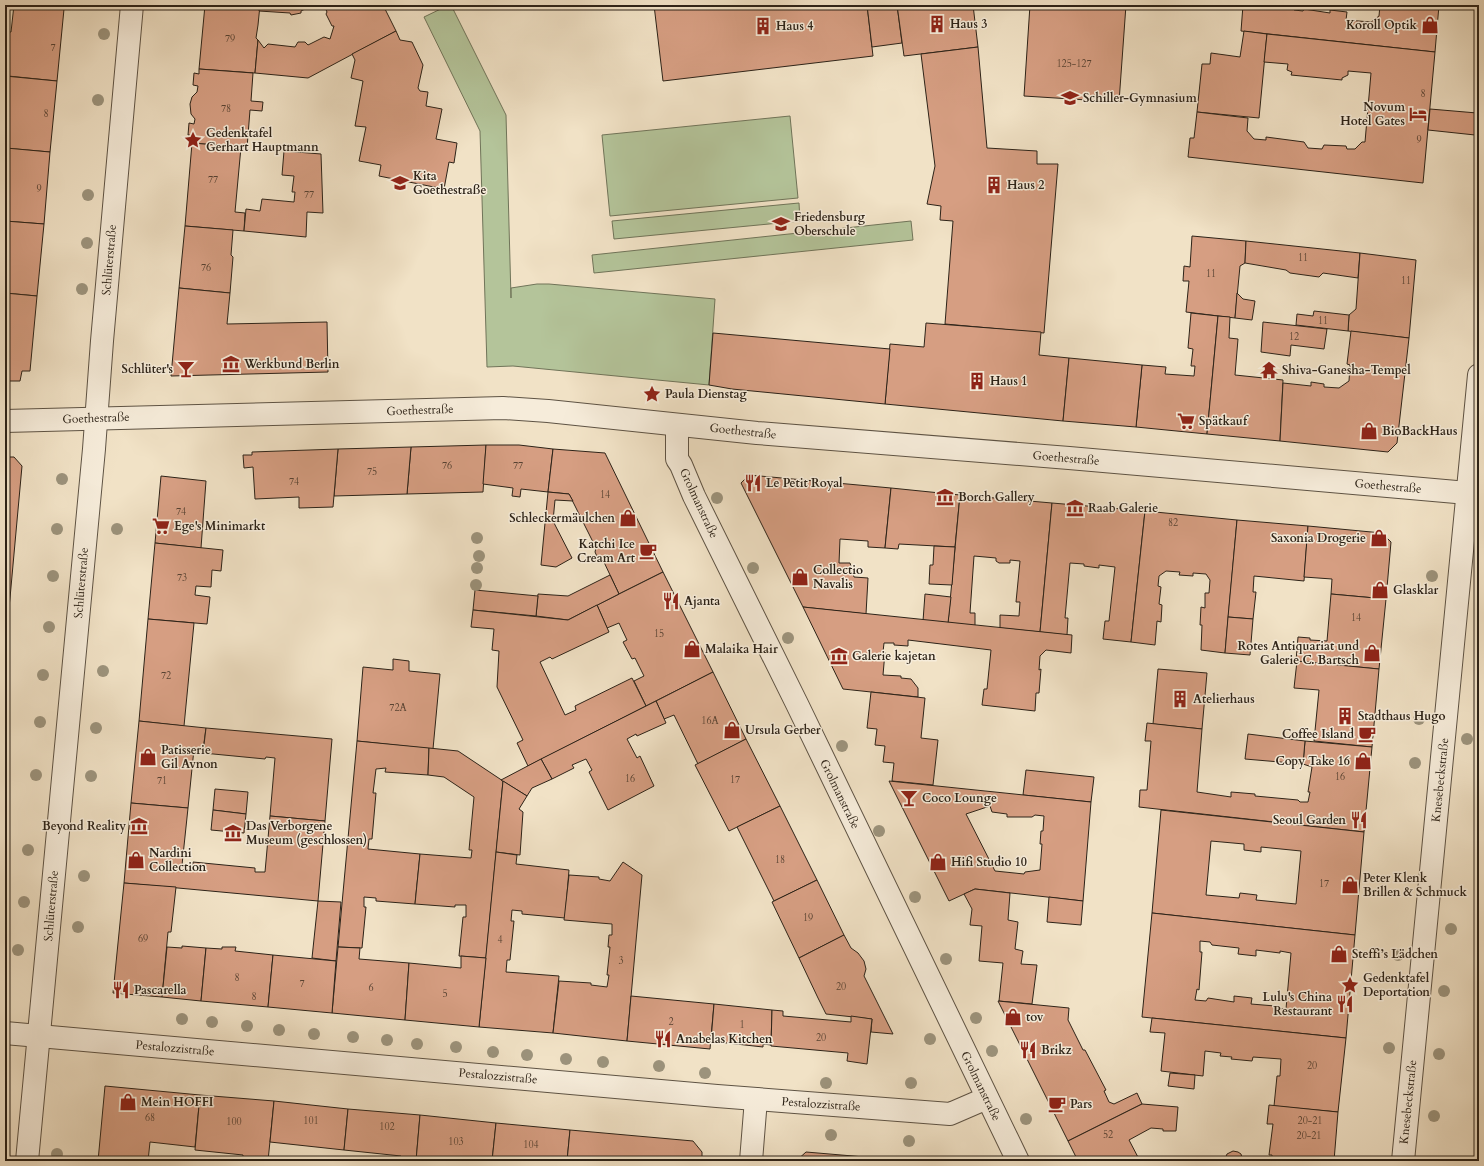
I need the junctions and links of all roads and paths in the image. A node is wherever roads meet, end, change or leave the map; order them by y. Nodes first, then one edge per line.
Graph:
1 (132, 5) edge
2 (1479, 375) edge
3 (96, 418) junction
4 (5, 421) edge
5 (677, 425) junction
6 (1473, 494) edge
7 (5, 1033) edge
8 (38, 1036) junction
9 (988, 1098) junction
10 (756, 1099) junction
11 (27, 1161) edge
12 (750, 1161) edge
13 (1018, 1161) edge
14 (1403, 1161) edge

1 - 3 street, Schlüterstraße
2 - 6 street, Knesebeckstraße
3 - 4 street, Goethestraße
3 - 5 street, Goethestraße
3 - 8 street, Schlüterstraße
5 - 6 street, Goethestraße
5 - 9 street, Grolmanstraße
6 - 14 street, Knesebeckstraße
7 - 8 street, Pestalozzistraße
8 - 10 street, Pestalozzistraße
8 - 11 street, Schlüterstraße
9 - 10 street, Pestalozzistraße
9 - 13 street, Grolmanstraße
10 - 12 street

